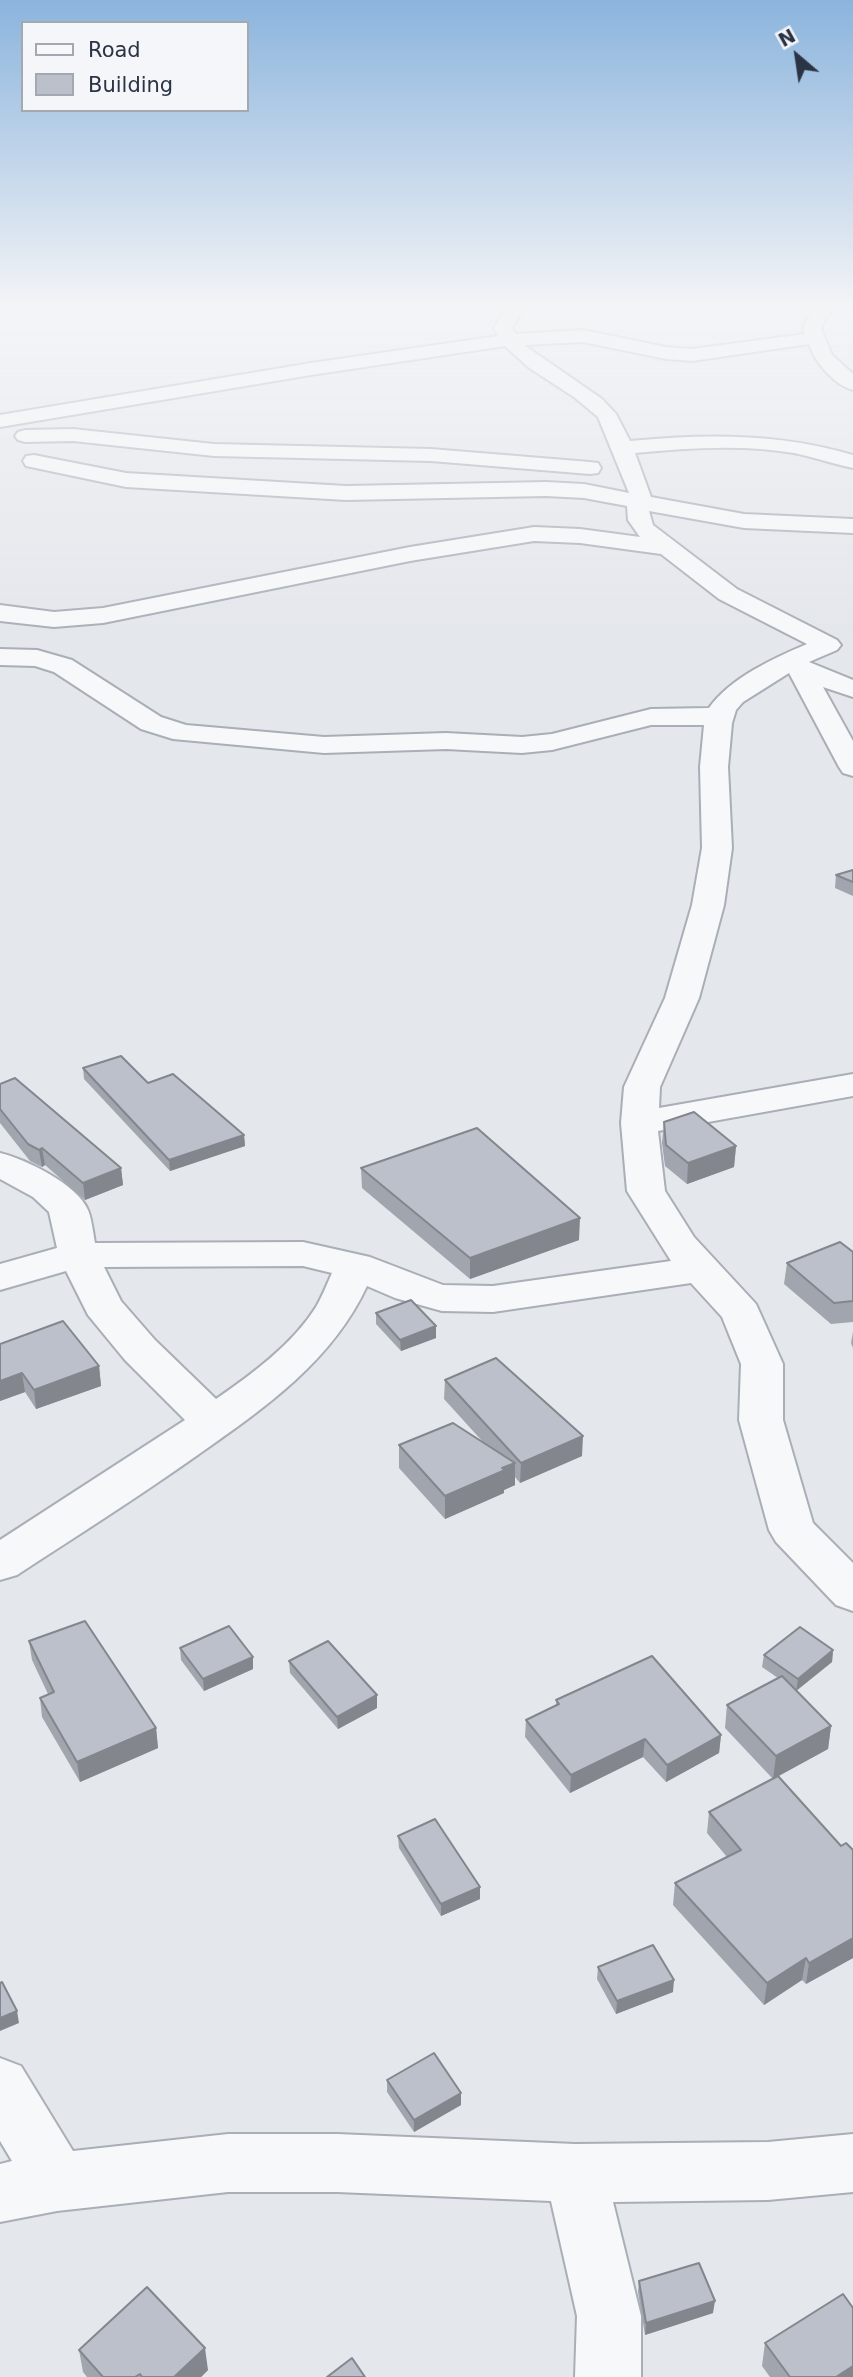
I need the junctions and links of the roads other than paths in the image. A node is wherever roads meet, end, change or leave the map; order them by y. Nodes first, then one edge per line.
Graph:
1 (36, 415) edge
2 (607, 415) edge
3 (0, 421) edge
4 (0, 436) edge
5 (840, 440) dead end
6 (621, 448) junction
7 (814, 449) junction
8 (34, 461) dead end
9 (853, 462) edge
10 (636, 488) junction
11 (848, 521) edge
12 (670, 548) junction
13 (0, 613) edge
14 (69, 621) junction
15 (841, 641) edge
16 (0, 657) edge
17 (37, 657) junction
18 (798, 664) junction
19 (853, 689) edge
20 (720, 717) junction
21 (853, 767) edge
22 (853, 1085) edge
23 (639, 1123) junction
24 (0, 1164) edge
25 (78, 1255) junction
26 (356, 1266) junction
27 (699, 1269) junction
28 (0, 1278) edge
29 (213, 1422) junction
30 (0, 1563) edge
31 (853, 1593) edge
32 (0, 2085) edge
33 (853, 2163) edge
34 (575, 2173) junction
35 (28, 2187) edge
36 (608, 2377) edge

1 - 3 street
2 - 6 street
4 - 10 street
5 - 7 street
6 - 7 street
6 - 10 street
7 - 9 street
8 - 10 street
10 - 11 street
10 - 12 street
12 - 14 street
12 - 15 street
13 - 14 street
14 - 17 street
15 - 18 street
16 - 17 street
17 - 20 street
18 - 19 street
18 - 20 street
18 - 21 street
20 - 23 street
22 - 23 street
23 - 27 street
24 - 25 street
25 - 26 street
25 - 28 street
25 - 29 street
26 - 27 street
26 - 29 street
27 - 31 street
29 - 30 street
32 - 35 street
33 - 34 street
34 - 35 street
34 - 36 street

